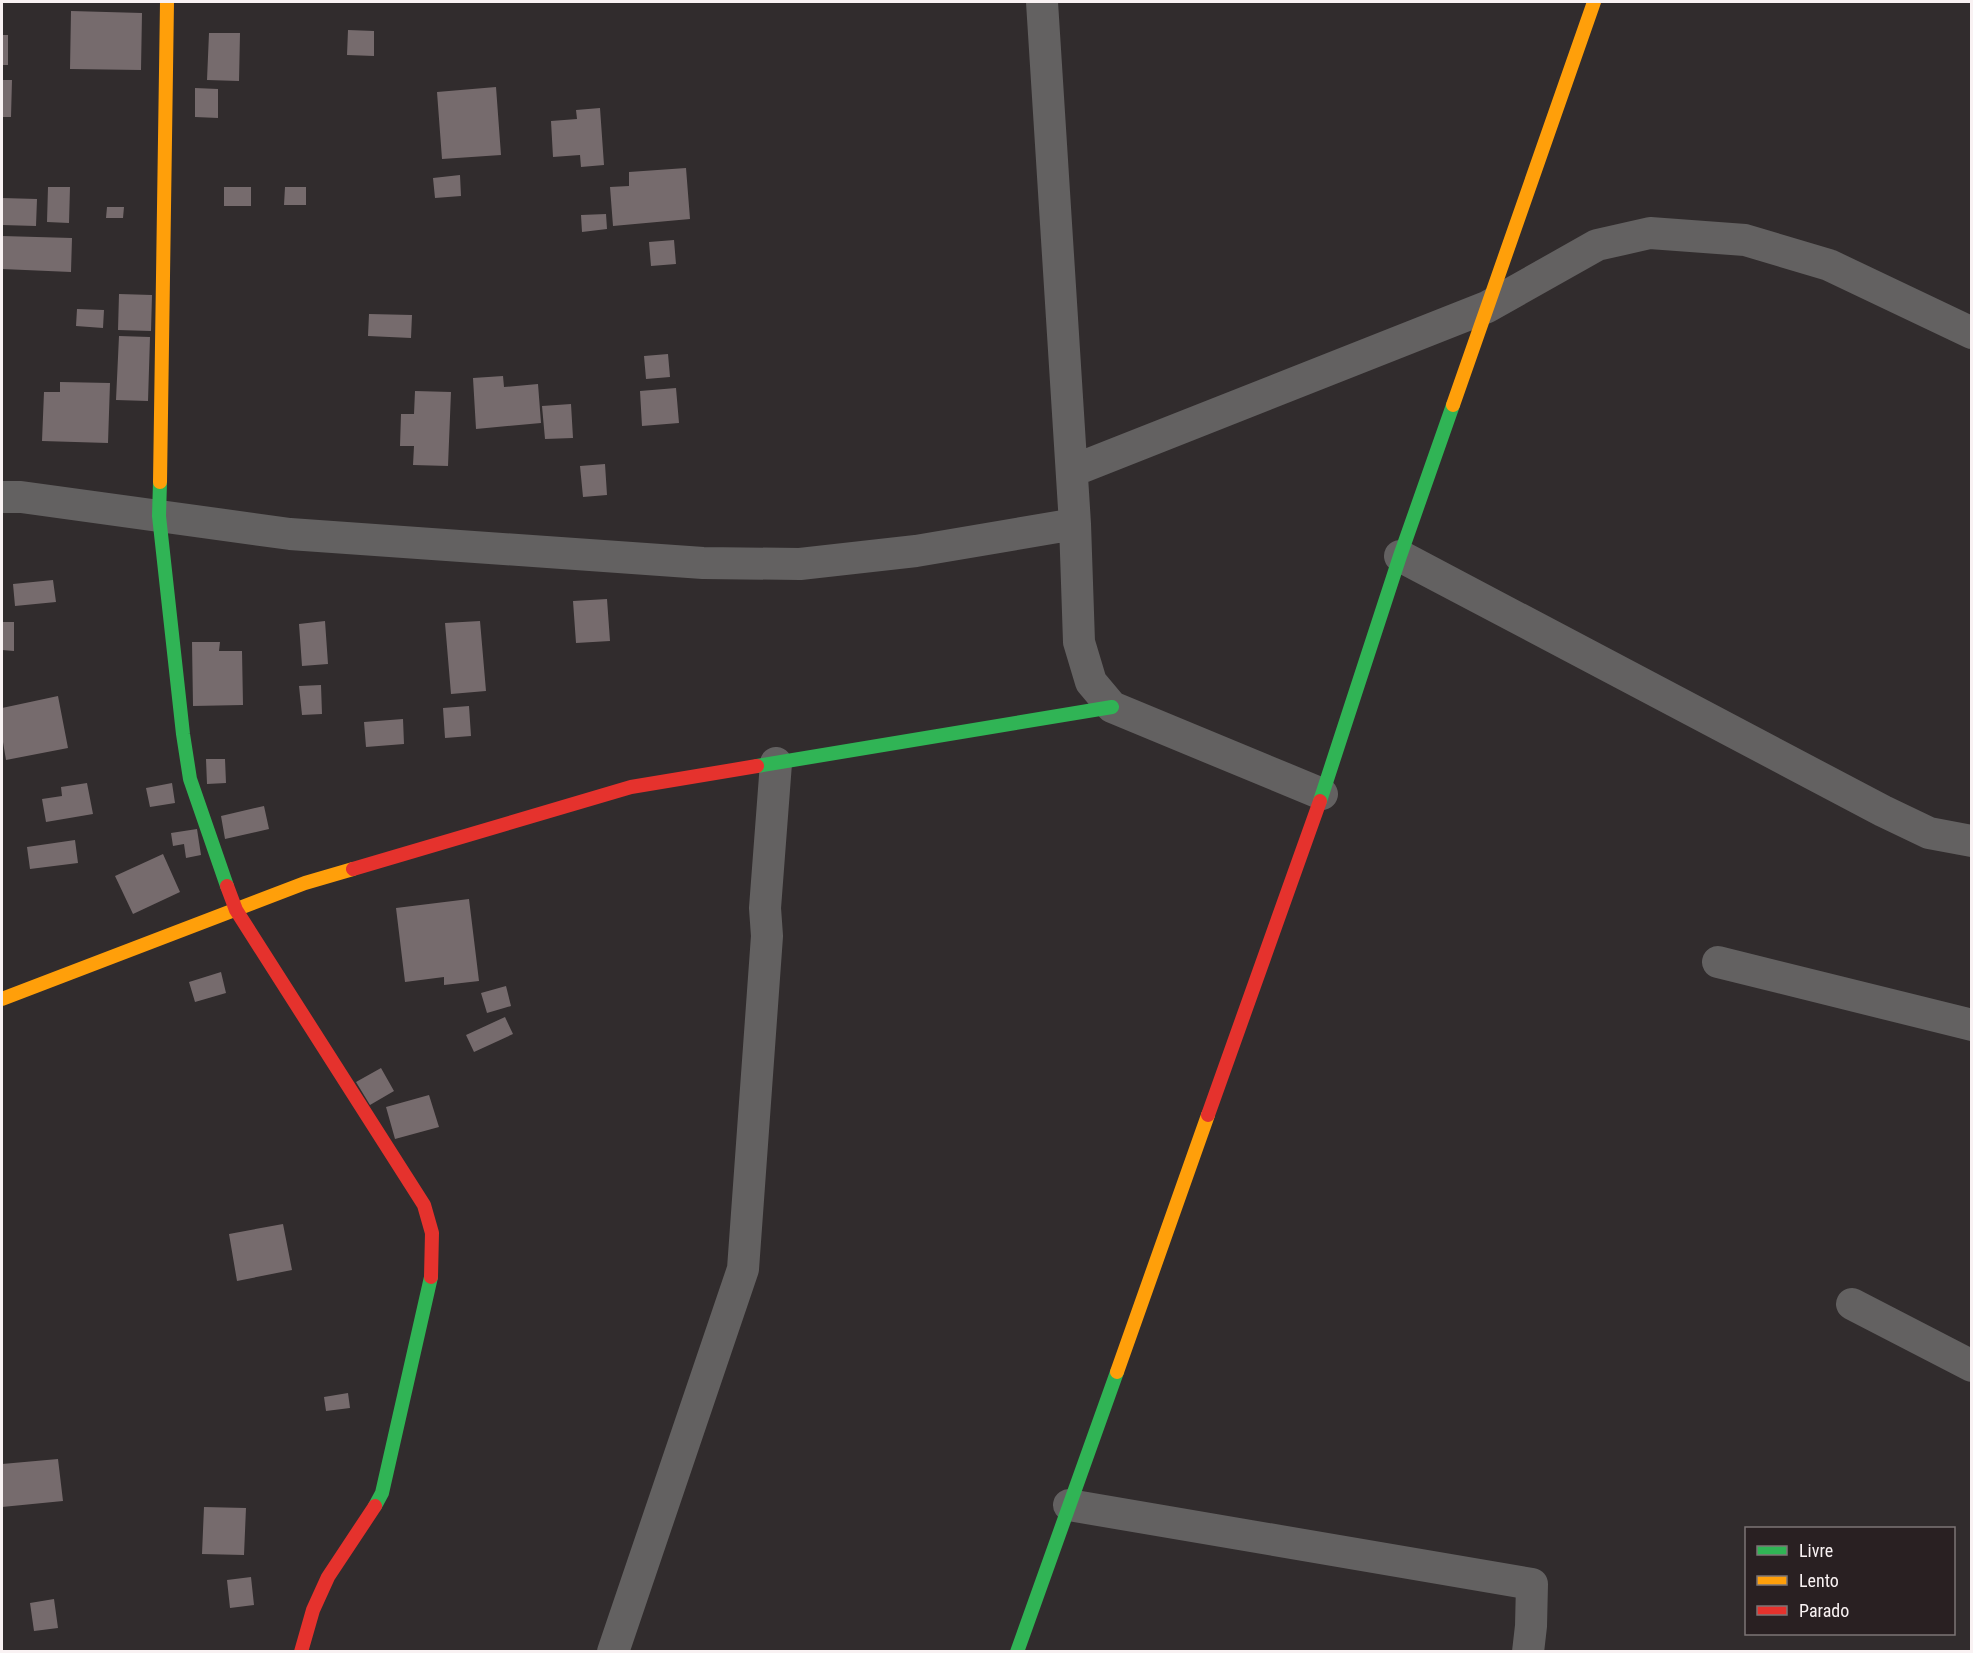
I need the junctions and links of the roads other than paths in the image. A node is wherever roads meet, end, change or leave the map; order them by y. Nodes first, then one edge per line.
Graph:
1 (167, 2) edge
2 (1042, 2) edge
3 (1594, 2) edge
4 (1487, 307) junction
5 (1971, 333) edge
6 (1071, 471) junction
7 (2, 497) edge
8 (159, 516) junction
9 (1075, 524) junction
10 (1400, 556) junction
11 (1112, 707) junction
12 (776, 763) junction
13 (1322, 794) junction
14 (1971, 841) edge
15 (236, 910) junction
16 (1718, 962) dead end
17 (2, 999) edge
18 (1971, 1025) edge
19 (1852, 1304) dead end
20 (1971, 1366) edge
21 (1069, 1505) junction
22 (301, 1652) edge
23 (614, 1652) edge
24 (1017, 1652) edge
25 (1528, 1652) edge

1 - 8 street
2 - 6 street
3 - 4 street
4 - 5 street
4 - 6 street
4 - 10 street
6 - 9 street
7 - 8 street
8 - 9 street
8 - 15 street
9 - 11 street
10 - 13 street
10 - 14 street
11 - 12 street
11 - 13 street
12 - 15 street
12 - 23 street
13 - 21 street
15 - 17 street
15 - 22 street
16 - 18 street
19 - 20 street
21 - 24 street
21 - 25 street

